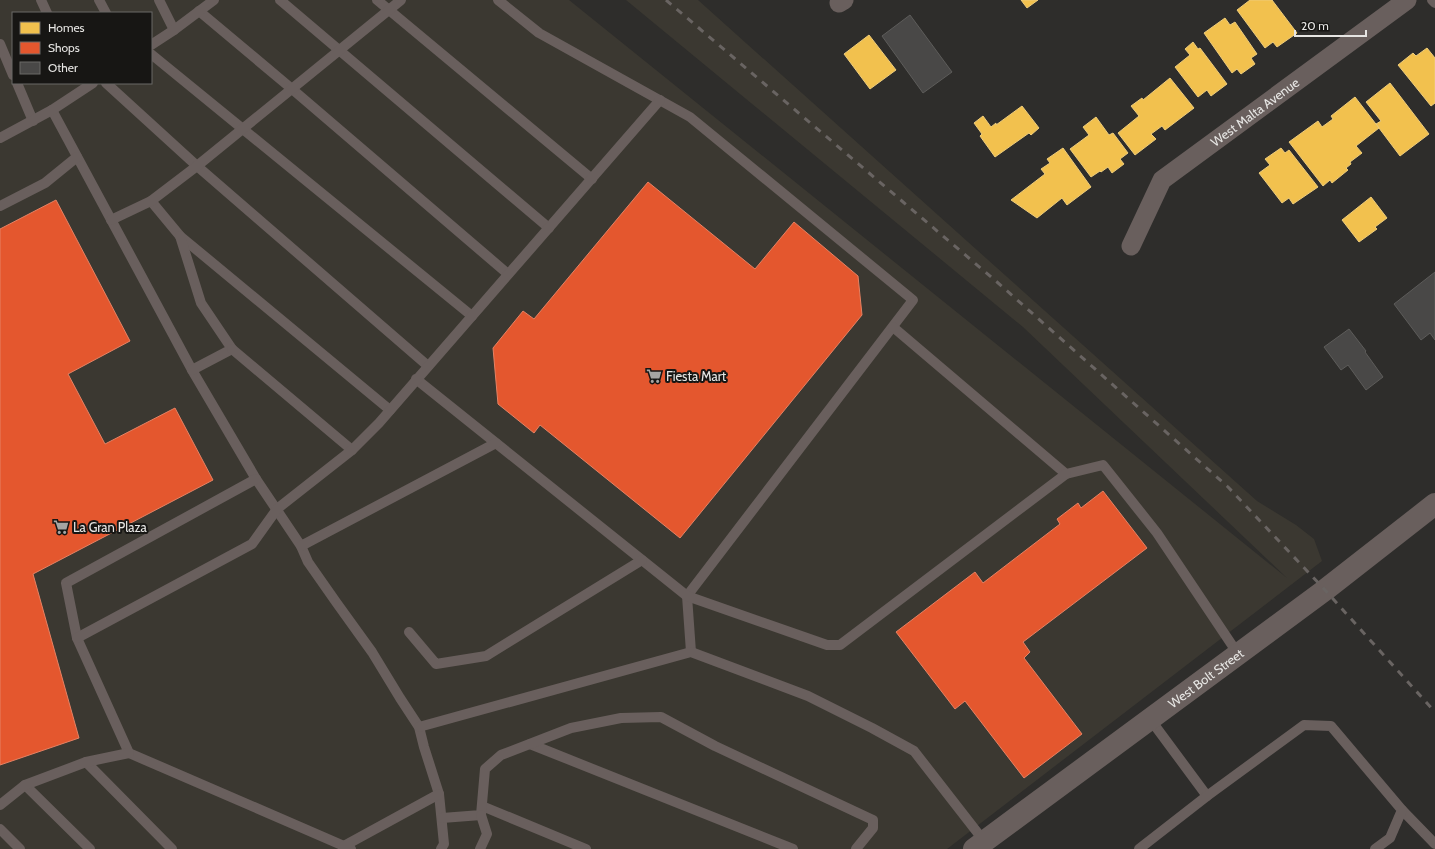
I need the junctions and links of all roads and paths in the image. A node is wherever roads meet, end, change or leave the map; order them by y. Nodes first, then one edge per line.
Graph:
1 (41, 0) edge
2 (99, 0) edge
3 (159, 0) edge
4 (214, 0) edge
5 (280, 0) edge
6 (377, 0) edge
7 (401, 0) edge
8 (498, 0) edge
9 (1407, 0) edge
10 (1432, 0) edge
11 (1435, 3) edge
12 (388, 10) junction
13 (199, 11) junction
14 (47, 12) edge
15 (105, 12) edge
16 (174, 30) junction
17 (0, 44) edge
18 (152, 44) edge
19 (339, 51) junction
20 (152, 55) edge
21 (12, 72) edge
22 (17, 84) edge
23 (107, 84) edge
24 (82, 86) edge
25 (292, 89) junction
26 (660, 100) junction
27 (52, 110) junction
28 (33, 121) junction
29 (243, 129) junction
30 (0, 138) edge
31 (77, 157) junction
32 (197, 166) junction
33 (592, 179) junction
34 (151, 201) junction
35 (0, 206) edge
36 (111, 220) junction
37 (549, 228) junction
38 (180, 236) junction
39 (1131, 246) dead end
40 (508, 274) junction
41 (472, 316) junction
42 (893, 327) junction
43 (232, 349) junction
44 (428, 366) junction
45 (192, 370) junction
46 (416, 379) junction
47 (390, 410) junction
48 (496, 443) junction
49 (352, 450) junction
50 (1066, 474) junction
51 (256, 479) junction
52 (1435, 504) edge
53 (277, 509) junction
54 (301, 546) junction
55 (642, 560) junction
56 (687, 596) junction
57 (409, 632) dead end
58 (77, 638) junction
59 (691, 652) junction
60 (1238, 654) junction
61 (1150, 719) junction
62 (419, 727) junction
63 (530, 744) junction
64 (129, 753) junction
65 (86, 762) junction
66 (25, 784) junction
67 (439, 794) junction
68 (1207, 796) junction
69 (0, 805) edge
70 (482, 810) junction
71 (1402, 810) junction
72 (442, 818) junction
73 (0, 829) edge
74 (1435, 844) edge
75 (983, 846) edge
76 (348, 848) edge
77 (20, 849) edge
78 (90, 849) edge
79 (172, 849) edge
80 (441, 849) edge
81 (480, 849) edge
82 (586, 849) edge
83 (793, 849) edge
84 (856, 849) edge
85 (1139, 849) edge
86 (1375, 849) edge

1 - 14 lane
2 - 15 lane
3 - 16 lane
4 - 13 lane
5 - 19 lane
6 - 12 lane
7 - 12 lane
8 - 26 lane
9 - 39 street, West Malta Avenue
10 - 11 lane
12 - 19 lane
12 - 33 lane
13 - 16 lane
13 - 25 lane
16 - 18 lane
17 - 21 lane
19 - 25 lane
19 - 37 lane
20 - 29 lane
22 - 28 lane
23 - 32 lane
24 - 27 lane
25 - 29 lane
25 - 40 lane
26 - 33 lane
26 - 42 lane
27 - 28 lane
27 - 31 lane
28 - 30 lane
29 - 32 lane
29 - 41 lane
31 - 35 lane
31 - 36 lane
32 - 34 lane
32 - 44 lane
33 - 37 lane
34 - 36 lane
34 - 38 lane
36 - 45 lane
37 - 40 lane
38 - 43 lane
38 - 47 lane
40 - 41 lane
41 - 44 lane
42 - 50 lane
42 - 56 lane
43 - 45 lane
43 - 49 lane
44 - 46 lane
45 - 51 lane
46 - 47 lane
46 - 48 lane
47 - 49 lane
48 - 54 lane
48 - 55 lane
49 - 53 lane
50 - 56 lane
50 - 60 lane
51 - 53 lane
51 - 58 lane
52 - 60 street, West Bolt Street
53 - 54 lane
53 - 58 lane
54 - 62 lane
55 - 56 lane
55 - 57 lane
56 - 59 lane
58 - 64 lane
59 - 62 lane
59 - 75 lane
60 - 61 street, West Bolt Street
61 - 68 lane
61 - 75 street, West Bolt Street
62 - 67 lane
63 - 70 lane
63 - 83 lane
63 - 84 lane
64 - 65 lane
64 - 76 lane
65 - 66 lane
65 - 79 lane
66 - 69 lane
66 - 78 lane
67 - 72 lane
67 - 76 lane
68 - 71 lane
68 - 85 lane
70 - 72 lane
70 - 81 lane
70 - 82 lane
71 - 74 lane
71 - 86 lane
72 - 80 lane
73 - 77 lane

